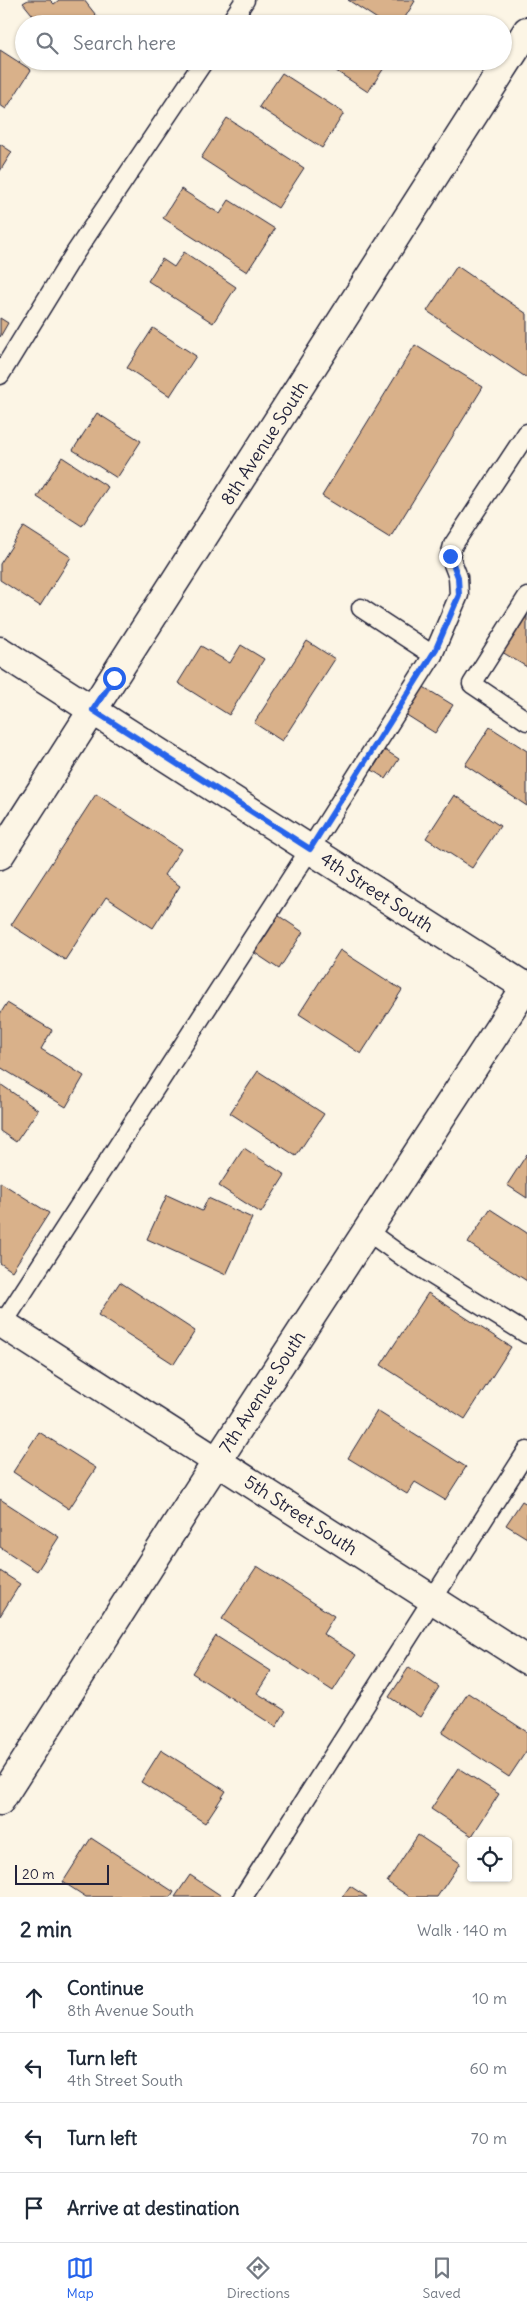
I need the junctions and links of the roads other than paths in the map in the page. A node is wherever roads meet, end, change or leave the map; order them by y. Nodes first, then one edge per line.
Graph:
1 (245, 0) edge
2 (235, 15) edge
3 (527, 31) edge
4 (512, 54) edge
5 (198, 70) edge
6 (502, 70) edge
7 (0, 375) edge
8 (527, 433) edge
9 (527, 598) edge
10 (361, 608) dead end
11 (0, 651) edge
12 (433, 655) junction
13 (93, 710) junction
14 (527, 721) edge
15 (310, 849) junction
16 (0, 855) edge
17 (526, 987) edge
18 (367, 1231) junction
19 (1, 1325) edge
20 (527, 1334) edge
21 (527, 1451) edge
22 (217, 1461) junction
23 (432, 1599) junction
24 (527, 1660) edge
25 (0, 1801) edge
26 (243, 1897) edge

1 - 2 lane
3 - 4 street, 8th Avenue South
5 - 7 lane
6 - 13 street, 8th Avenue South
8 - 12 lane
9 - 14 lane
10 - 12 lane
11 - 13 street, 4th Street South
12 - 15 lane
13 - 15 street, 4th Street South
13 - 16 street, 8th Avenue South
15 - 17 street, 4th Street South
15 - 19 lane
17 - 18 street, 7th Avenue South
18 - 20 lane
18 - 22 street, 7th Avenue South
19 - 22 street, 5th Street South
21 - 23 lane
22 - 23 street, 5th Street South
22 - 25 street, 7th Avenue South
23 - 24 street, 5th Street South
23 - 26 lane

